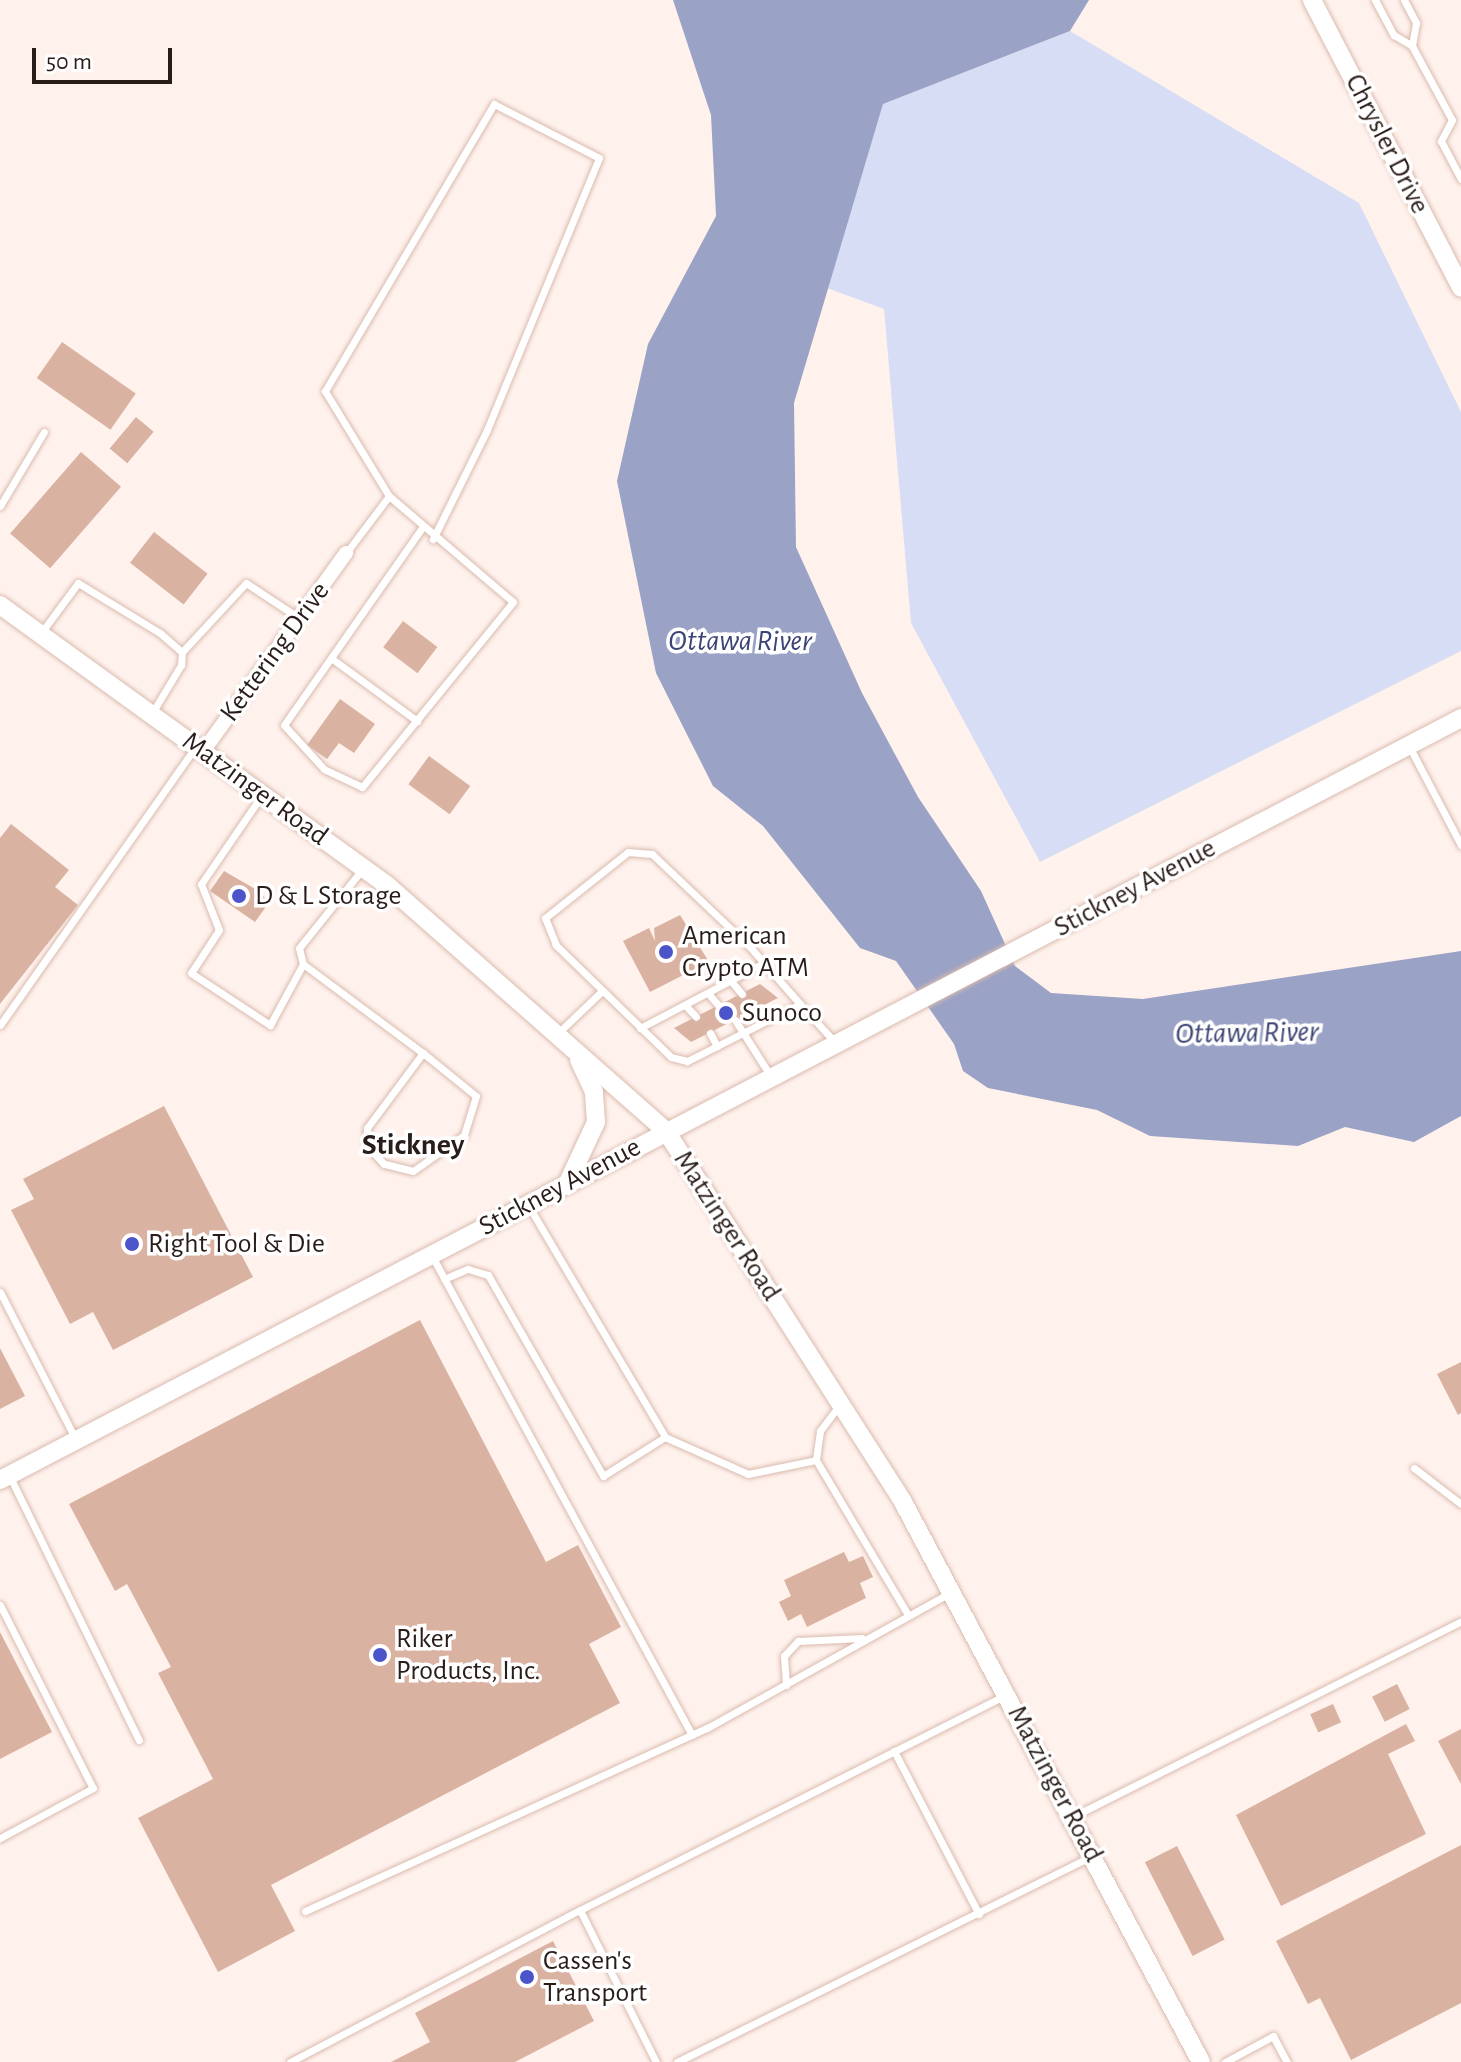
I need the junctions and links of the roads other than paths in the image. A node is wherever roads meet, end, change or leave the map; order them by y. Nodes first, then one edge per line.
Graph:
1 (1312, 0) edge
2 (1375, 0) edge
3 (1404, 0) edge
4 (1412, 46) junction
5 (1452, 120) junction
6 (1461, 122) edge
7 (1461, 179) edge
8 (1461, 288) edge
9 (44, 432) dead end
10 (389, 496) junction
11 (0, 506) edge
12 (422, 528) junction
13 (433, 539) junction
14 (346, 553) joint
15 (0, 605) edge
16 (299, 618) junction
17 (40, 634) junction
18 (182, 652) junction
19 (331, 658) junction
20 (152, 713) junction
21 (1461, 718) edge
22 (417, 721) junction
23 (1409, 745) junction
24 (200, 748) junction
25 (263, 794) junction
26 (1461, 845) edge
27 (363, 869) junction
28 (764, 963) junction
29 (303, 964) junction
30 (731, 981) junction
31 (602, 991) junction
32 (708, 993) junction
33 (742, 994) dead end
34 (800, 1004) junction
35 (685, 1005) junction
36 (718, 1005) dead end
37 (756, 1009) dead end
38 (696, 1017) dead end
39 (735, 1020) dead end
40 (767, 1020) junction
41 (0, 1025) edge
42 (640, 1028) junction
43 (744, 1032) junction
44 (710, 1033) dead end
45 (561, 1038) junction
46 (836, 1044) junction
47 (717, 1046) junction
48 (423, 1053) junction
49 (771, 1077) junction
50 (666, 1131) junction
51 (565, 1184) junction
52 (527, 1204) junction
53 (431, 1254) junction
54 (444, 1279) junction
55 (0, 1292) edge
56 (841, 1403) junction
57 (665, 1437) junction
58 (76, 1440) junction
59 (816, 1460) junction
60 (1414, 1468) dead end
61 (5, 1477) edge
62 (1461, 1504) edge
63 (953, 1591) junction
64 (0, 1605) edge
65 (907, 1613) junction
66 (1461, 1621) edge
67 (866, 1638) junction
68 (786, 1685) junction
69 (1007, 1694) junction
70 (692, 1735) junction
71 (139, 1740) dead end
72 (894, 1751) junction
73 (1072, 1817) junction
74 (0, 1838) edge
75 (1092, 1856) junction
76 (580, 1910) junction
77 (305, 1911) dead end
78 (979, 1914) junction
79 (290, 2062) edge
80 (656, 2062) edge
81 (677, 2062) edge
82 (1201, 2062) edge
83 (1225, 2062) edge
84 (1287, 2062) edge

1 - 8 street, Chrysler Drive
2 - 4 lane
3 - 4 lane
4 - 5 lane
5 - 6 lane
5 - 7 lane
9 - 11 lane
10 - 12 lane
10 - 13 lane
10 - 14 lane
12 - 13 lane
12 - 19 lane
13 - 22 lane
14 - 16 street, Kettering Drive
15 - 17 street, Matzinger Road
16 - 18 lane
16 - 24 street, Kettering Drive
17 - 18 lane
17 - 20 street, Matzinger Road
18 - 20 lane
19 - 22 lane
19 - 22 lane
20 - 24 street, Matzinger Road
21 - 23 street, Stickney Avenue
23 - 26 lane
23 - 46 street, Stickney Avenue
24 - 25 street, Matzinger Road
24 - 41 lane
25 - 27 street, Matzinger Road
25 - 29 lane
27 - 29 lane
27 - 45 street, Matzinger Road
28 - 30 lane
28 - 31 lane
28 - 34 lane
29 - 48 lane
30 - 32 lane
30 - 33 lane
31 - 42 lane
31 - 45 lane
32 - 35 lane
32 - 36 lane
34 - 40 lane
34 - 46 lane
35 - 38 lane
35 - 42 lane
37 - 40 lane
39 - 43 lane
40 - 43 lane
42 - 47 lane
43 - 47 lane
43 - 49 lane
44 - 47 lane
45 - 50 street, Matzinger Road
45 - 51 street
46 - 49 street, Stickney Avenue
48 - 48 lane
49 - 50 street, Stickney Avenue
50 - 51 street, Stickney Avenue
50 - 56 street, Matzinger Road
51 - 52 street, Stickney Avenue
52 - 53 street, Stickney Avenue
52 - 57 lane
53 - 54 lane
53 - 58 street, Stickney Avenue
54 - 57 lane
54 - 70 lane
55 - 58 lane
56 - 59 lane
56 - 63 street, Matzinger Road
57 - 59 lane
58 - 61 street, Stickney Avenue
59 - 65 lane
60 - 62 lane
61 - 71 lane
63 - 65 lane
63 - 69 street, Matzinger Road
64 - 74 lane
65 - 67 lane
66 - 73 lane
67 - 68 lane
67 - 68 lane
68 - 70 lane
69 - 72 lane
69 - 73 street, Matzinger Road
70 - 77 lane
72 - 76 lane
72 - 78 lane
73 - 75 street, Matzinger Road
75 - 78 lane
75 - 82 street, Matzinger Road
76 - 79 lane
76 - 80 lane
78 - 81 lane
83 - 84 lane

